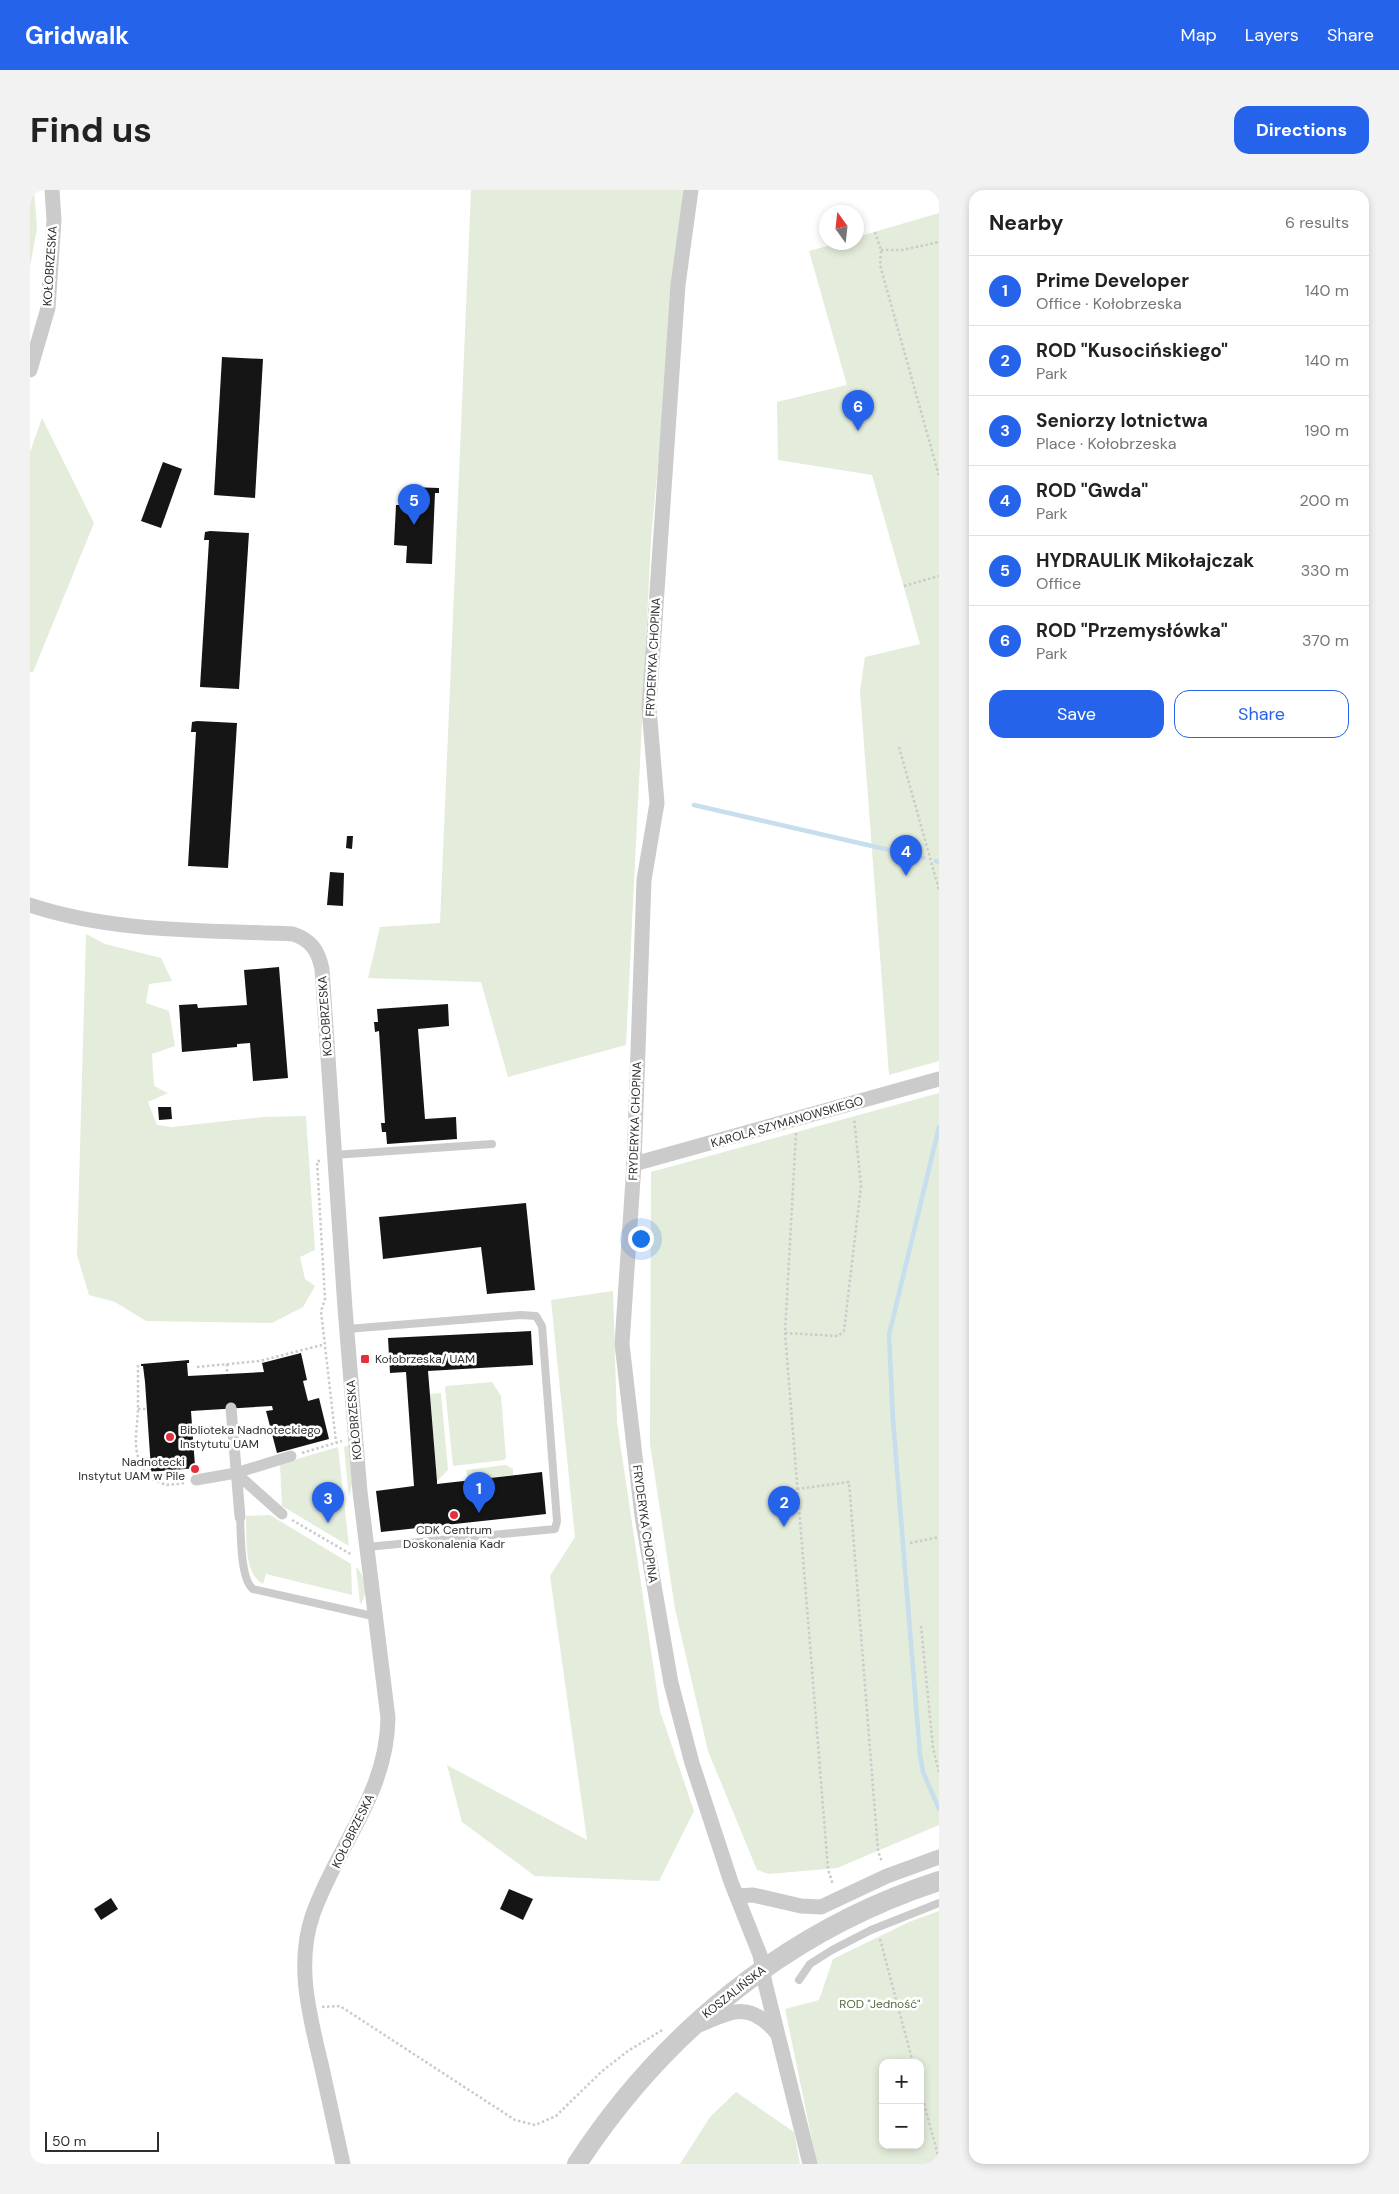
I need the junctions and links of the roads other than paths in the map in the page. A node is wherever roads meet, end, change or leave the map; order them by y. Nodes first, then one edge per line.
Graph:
1 (52, 190) edge
2 (691, 190) edge
3 (30, 370) edge
4 (30, 905) edge
5 (939, 1079) edge
6 (492, 1144) dead end
7 (334, 1157) junction
8 (634, 1164) junction
9 (346, 1328) junction
10 (231, 1408) dead end
11 (291, 1456) road end
12 (236, 1473) junction
13 (196, 1480) road end
14 (282, 1514) road end
15 (240, 1517) joint
16 (367, 1548) junction
17 (377, 1617) junction
18 (939, 1857) edge
19 (939, 1881) edge
20 (738, 1896) junction
21 (939, 1903) edge
22 (762, 1968) junction
23 (798, 1980) dead end
24 (688, 2029) junction
25 (778, 2034) junction
26 (343, 2164) edge
27 (577, 2164) edge
28 (810, 2164) edge

1 - 3 street, KOŁOBRZESKA
2 - 8 street, FRYDERYKA CHOPINA
4 - 7 street, KOŁOBRZESKA
5 - 8 street, KAROLA SZYMANOWSKIEGO
6 - 7 lane
7 - 9 street, KOŁOBRZESKA
8 - 20 street, FRYDERYKA CHOPINA
9 - 16 street, KOŁOBRZESKA
9 - 16 lane
10 - 12 street
11 - 12 street
12 - 13 street
12 - 14 street
12 - 15 street
15 - 17 lane
16 - 17 street, KOŁOBRZESKA
17 - 26 street, KOŁOBRZESKA
18 - 20 street
19 - 22 street, KOSZALIŃSKA
20 - 22 street, FRYDERYKA CHOPINA
21 - 23 lane
22 - 24 street, KOSZALIŃSKA
22 - 25 street, FRYDERYKA CHOPINA
24 - 25 street
24 - 27 street, KOSZALIŃSKA
25 - 28 street, FRYDERYKA CHOPINA

